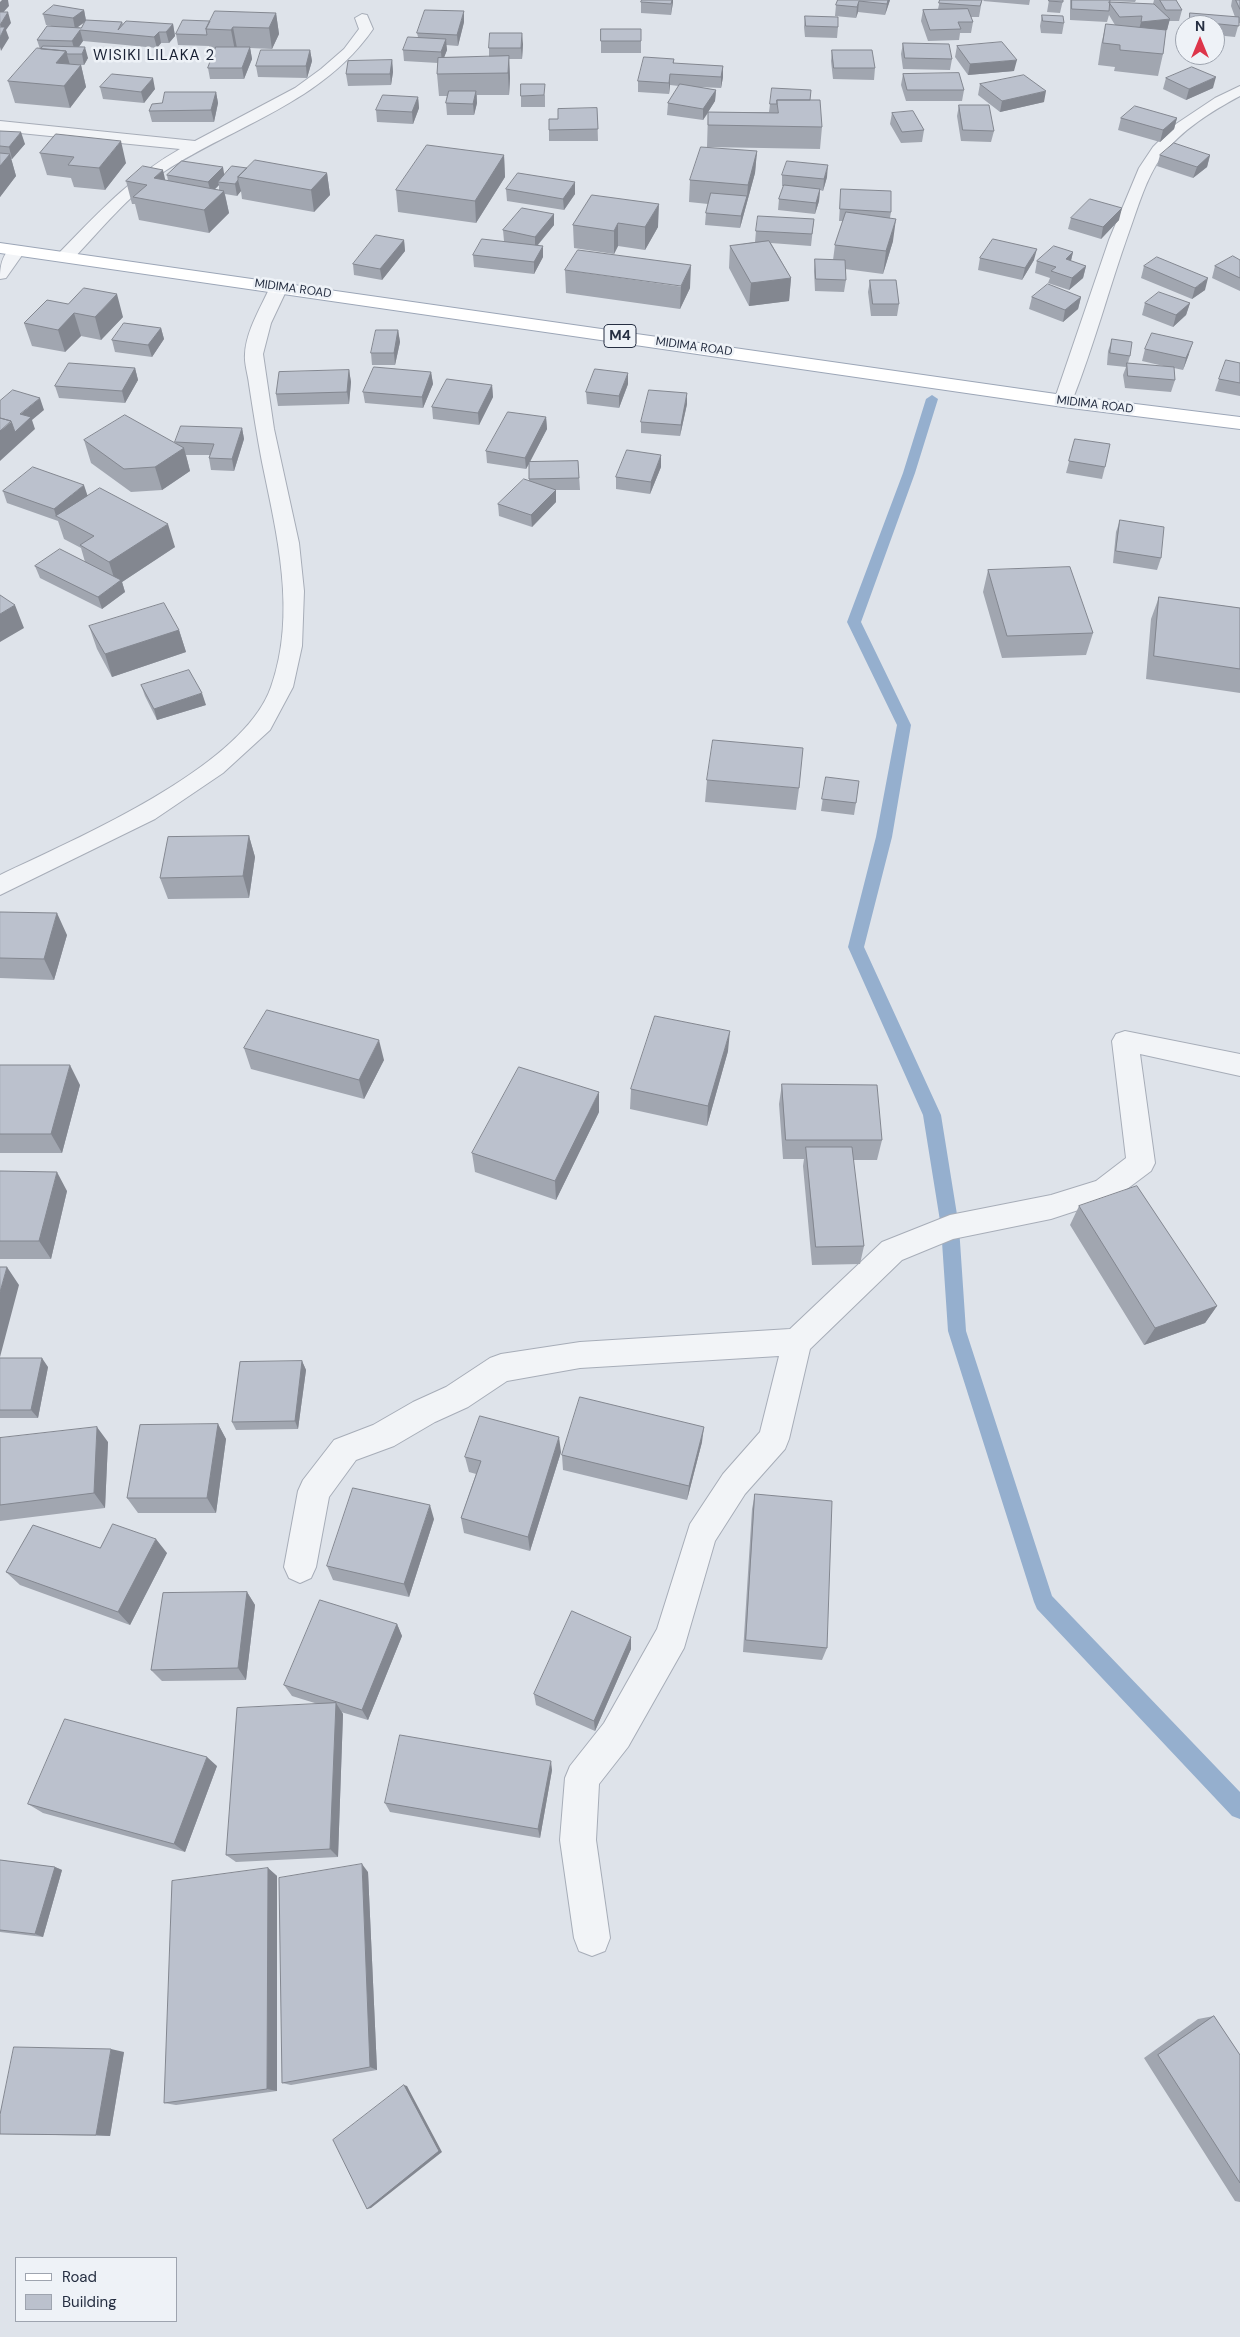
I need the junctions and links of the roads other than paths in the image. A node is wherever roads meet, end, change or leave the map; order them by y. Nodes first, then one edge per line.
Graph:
1 (362, 18) dead end
2 (1240, 90) edge
3 (0, 126) edge
4 (195, 146) junction
5 (8, 250) edge
6 (65, 257) junction
7 (0, 274) edge
8 (279, 286) junction
9 (1063, 401) junction
10 (1240, 423) edge
11 (0, 886) edge
12 (1240, 1064) edge
13 (797, 1342) junction
14 (300, 1567) dead end
15 (592, 1938) dead end

1 - 4 street
2 - 9 street
3 - 4 street
4 - 6 street
5 - 6 main road, MIDIMA ROAD / M4
5 - 7 street
6 - 8 main road, MIDIMA ROAD / M4
8 - 9 main road, MIDIMA ROAD / M4
8 - 11 street
9 - 10 main road, MIDIMA ROAD / M4
12 - 13 street
13 - 14 street
13 - 15 street

